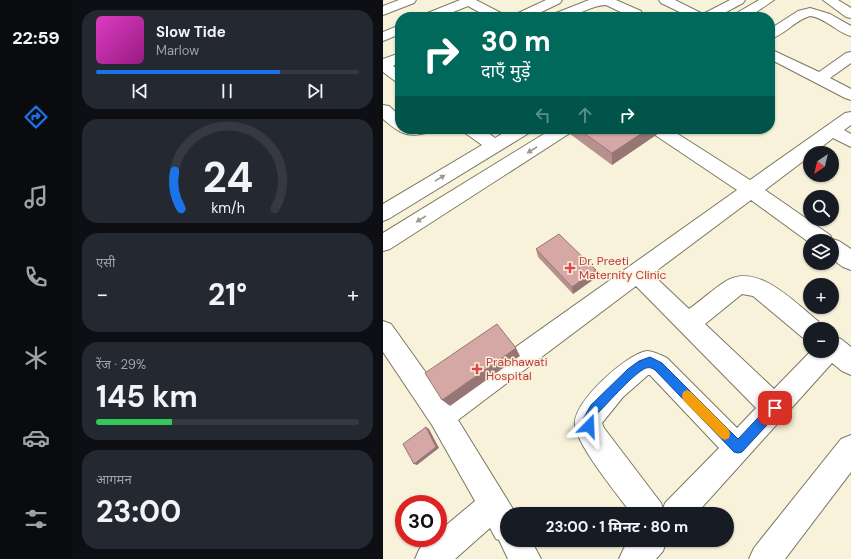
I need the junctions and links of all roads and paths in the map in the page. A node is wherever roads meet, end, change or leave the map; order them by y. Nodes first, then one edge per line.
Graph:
1 (410, 0) edge
2 (467, 0) edge
3 (528, 0) edge
4 (556, 0) edge
5 (739, 0) edge
6 (768, 0) edge
7 (829, 0) edge
8 (658, 3) edge
9 (542, 7) junction
10 (383, 11) edge
11 (441, 12) edge
12 (489, 12) edge
13 (532, 12) edge
14 (552, 12) edge
15 (572, 12) edge
16 (628, 12) edge
17 (639, 12) edge
18 (685, 12) edge
19 (716, 12) edge
20 (748, 12) edge
21 (850, 12) edge
22 (395, 31) edge
23 (775, 32) edge
24 (851, 32) edge
25 (383, 36) edge
26 (775, 56) edge
27 (851, 56) edge
28 (395, 59) edge
29 (383, 65) edge
30 (383, 65) edge
31 (395, 74) edge
32 (819, 79) junction
33 (851, 95) edge
34 (383, 110) edge
35 (851, 117) edge
36 (395, 121) edge
37 (833, 131) junction
38 (478, 134) edge
39 (515, 134) edge
40 (556, 134) edge
41 (665, 134) edge
42 (851, 141) edge
43 (495, 146) junction
44 (751, 190) junction
45 (383, 213) edge
46 (813, 234) edge
47 (383, 243) edge
48 (839, 253) edge
49 (851, 261) edge
50 (637, 273) junction
51 (689, 323) junction
52 (803, 323) edge
53 (383, 332) edge
54 (839, 353) edge
55 (821, 358) edge
56 (851, 363) edge
57 (775, 408) junction
58 (441, 416) junction
59 (738, 448) junction
60 (851, 449) edge
61 (645, 507) edge
62 (683, 507) edge
63 (500, 517) edge
64 (518, 547) edge
65 (646, 547) edge
66 (431, 559) edge
67 (525, 559) edge
68 (635, 559) edge
69 (765, 559) edge

1 - 10 street
2 - 11 street
2 - 12 street
3 - 9 street
4 - 9 street
5 - 19 street
6 - 20 street
7 - 21 street
8 - 17 street
8 - 18 street
9 - 13 street
9 - 14 street
15 - 16 street
22 - 25 street
23 - 24 street
26 - 32 street
27 - 32 street
28 - 30 street
29 - 31 street
32 - 33 street
34 - 36 street
35 - 37 street
37 - 42 street
37 - 44 street
38 - 43 street
39 - 43 street
40 -> 47 street
41 - 44 street
45 -> 43 street
44 - 46 street
44 - 50 street
48 - 49 street
50 - 51 street
50 - 58 street
51 - 52 street
51 - 57 street
53 - 58 street
54 - 56 street
55 - 57 street
57 - 59 street
58 - 63 street
59 - 61 street
59 - 62 street
60 - 69 street
63 - 66 street
64 - 67 street
65 - 68 street

